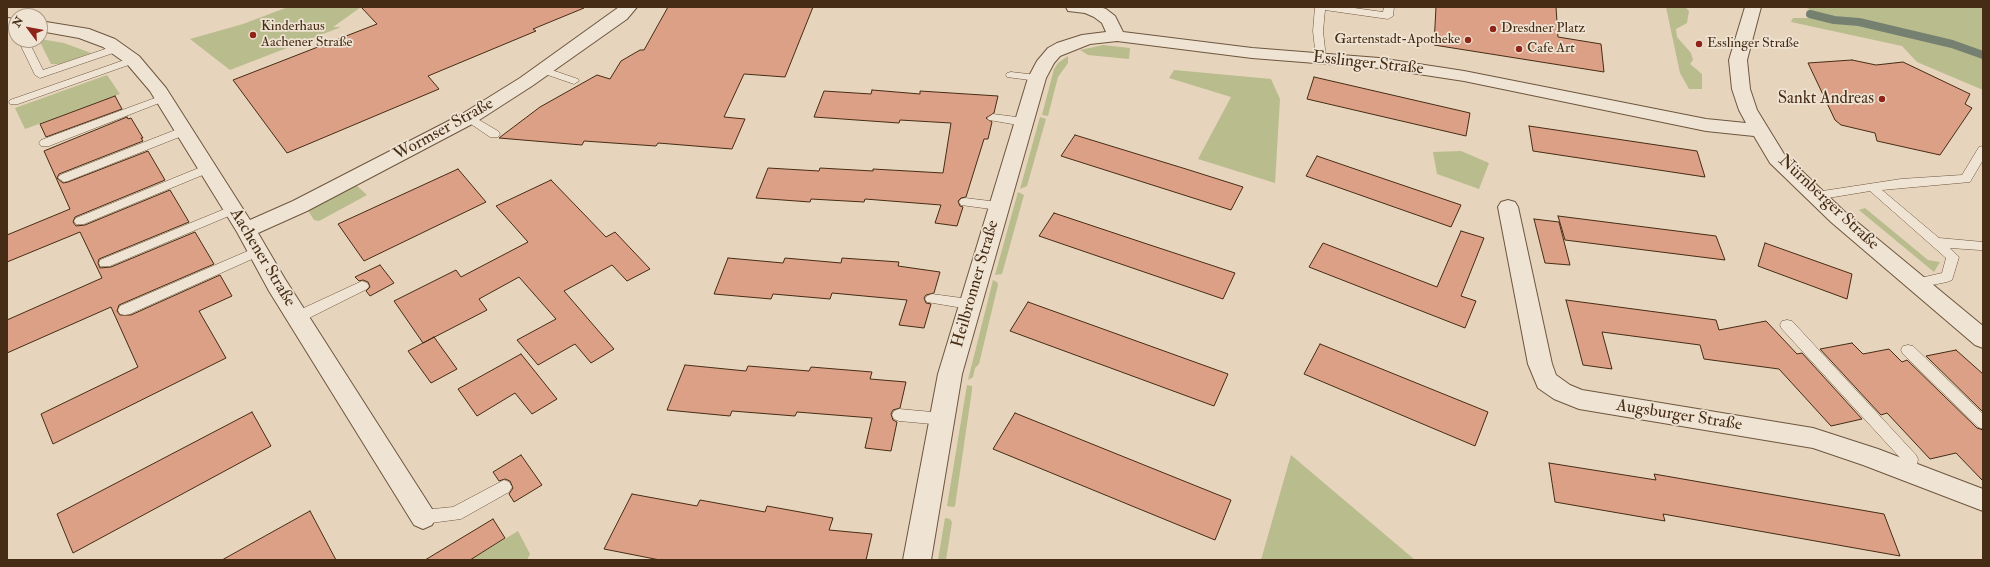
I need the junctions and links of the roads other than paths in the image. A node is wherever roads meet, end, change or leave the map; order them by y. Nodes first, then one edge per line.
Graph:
1 (629, 7) edge
2 (1066, 7) edge
3 (1074, 7) edge
4 (1320, 7) edge
5 (1326, 7) edge
6 (1389, 7) edge
7 (1753, 7) edge
8 (48, 27) edge
9 (1117, 36) junction
10 (1088, 39) junction
11 (27, 48) edge
12 (118, 48) junction
13 (1321, 58) junction
14 (133, 60) junction
15 (543, 70) junction
16 (1011, 75) dead end
17 (1037, 78) junction
18 (574, 81) dead end
19 (163, 98) junction
20 (14, 102) dead end
21 (469, 118) junction
22 (993, 118) dead end
23 (1024, 122) junction
24 (1759, 130) junction
25 (183, 131) junction
26 (494, 134) dead end
27 (45, 143) dead end
28 (1983, 150) edge
29 (206, 169) junction
30 (64, 178) dead end
31 (1872, 187) junction
32 (1816, 196) junction
33 (965, 202) dead end
34 (998, 206) junction
35 (1508, 207) dead end
36 (232, 210) junction
37 (80, 221) dead end
38 (246, 230) junction
39 (1936, 242) junction
40 (1980, 246) dead end
41 (257, 252) junction
42 (105, 263) dead end
43 (1917, 283) junction
44 (362, 286) dead end
45 (932, 299) dead end
46 (969, 304) junction
47 (125, 310) dead end
48 (298, 317) junction
49 (1787, 325) dead end
50 (1983, 339) edge
51 (1908, 350) dead end
52 (899, 415) dead end
53 (943, 419) junction
54 (1983, 423) edge
55 (1910, 472) junction
56 (504, 487) dead end
57 (1983, 500) edge
58 (423, 518) joint
59 (917, 560) edge

1 - 15 street, Wormser Straße
2 - 10 street
3 - 9 street
4 - 13 lane
5 - 6 lane
7 - 24 street, Nürnberger Straße
8 - 12 street, Aachener Straße
9 - 10 street, Esslinger Straße
9 - 13 street, Esslinger Straße
10 - 17 street, Heilbronner Straße
11 - 12 lane
12 - 14 street, Aachener Straße
13 - 24 street, Esslinger Straße
14 - 19 street, Aachener Straße
14 - 20 lane
15 - 18 lane
15 - 21 street, Wormser Straße
16 - 17 lane
17 - 23 street, Heilbronner Straße
19 - 25 street, Aachener Straße
19 - 27 lane
21 - 26 lane
21 - 38 street, Wormser Straße
22 - 23 lane
23 - 34 street, Heilbronner Straße
24 - 32 street, Nürnberger Straße
25 - 29 street, Aachener Straße
25 - 30 lane
28 - 31 lane
29 - 36 street, Aachener Straße
29 - 37 lane
31 - 32 lane
31 - 39 lane
32 - 43 street, Nürnberger Straße
33 - 34 lane
34 - 46 street, Heilbronner Straße
35 - 55 street, Augsburger Straße
36 - 38 street, Aachener Straße
36 - 42 lane
38 - 41 street, Aachener Straße
39 - 40 lane
39 - 43 lane
41 - 47 lane
41 - 48 street, Aachener Straße
43 - 50 street, Nürnberger Straße
44 - 48 lane
45 - 46 lane
46 - 53 street, Heilbronner Straße
48 - 58 street, Aachener Straße
49 - 55 lane
51 - 54 lane
52 - 53 lane
53 - 59 street, Heilbronner Straße
55 - 57 street, Augsburger Straße
56 - 58 lane, Aachener Straße

